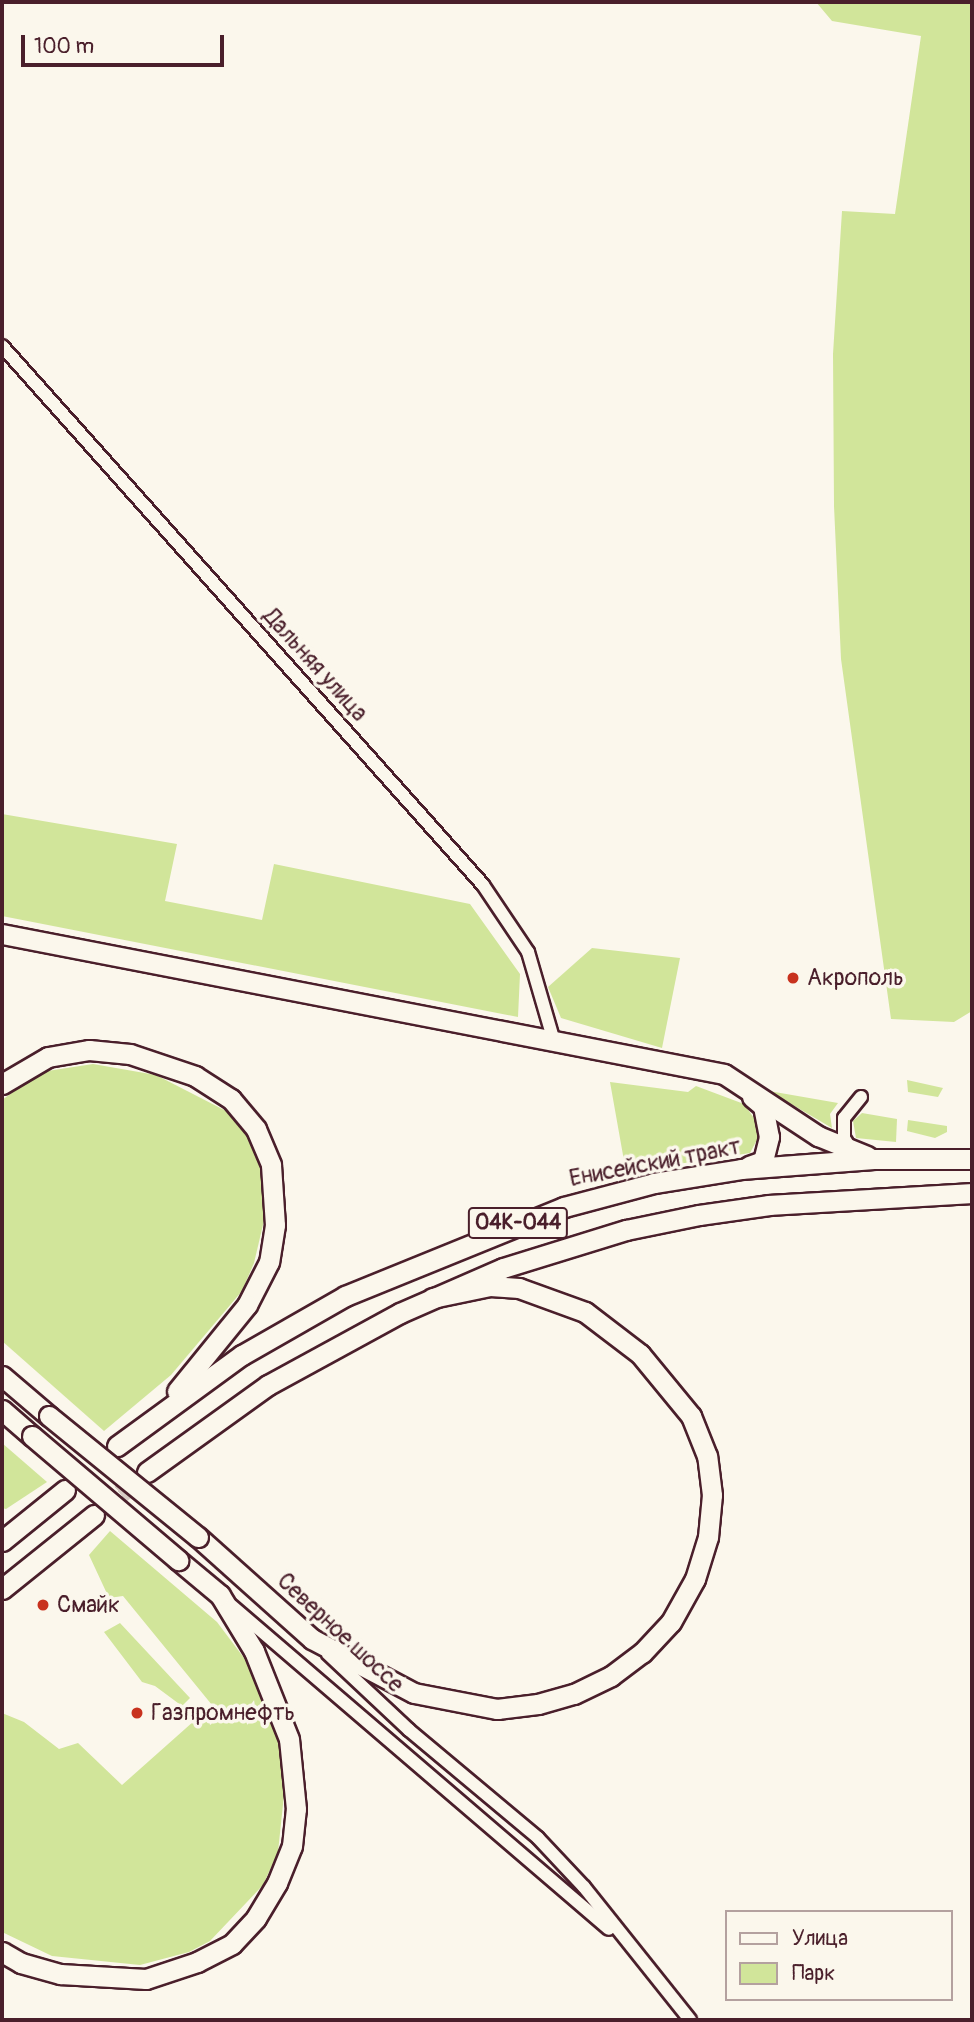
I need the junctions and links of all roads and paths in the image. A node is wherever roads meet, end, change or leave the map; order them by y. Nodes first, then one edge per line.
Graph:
1 (2, 346) edge
2 (2, 934) edge
3 (553, 1038) junction
4 (724, 1074) junction
5 (2, 1084) edge
6 (862, 1097) dead end
7 (852, 1151) junction
8 (874, 1159) junction
9 (972, 1159) edge
10 (741, 1169) junction
11 (972, 1193) edge
12 (432, 1298) junction
13 (2, 1367) edge
14 (2, 1376) edge
15 (32, 1401) junction
16 (2, 1410) edge
17 (160, 1411) junction
18 (117, 1446) dead end
19 (147, 1472) tunnel mouth
20 (65, 1490) dead end
21 (94, 1515) tunnel mouth
22 (2, 1541) edge
23 (2, 1590) edge
24 (220, 1595) junction
25 (312, 1639) junction
26 (628, 1945) junction
27 (2, 1952) edge
28 (690, 2020) edge

1 - 3 street, Дальняя улица
2 - 3 main road
3 - 4 main road
4 - 7 main road
4 - 10 main road
5 - 17 main road
6 - 7 street
7 - 8 main road
8 - 9 main road, Енисейский тракт / 04К-044
8 - 10 main road, Енисейский тракт / 04К-044
10 - 17 main road, Енисейский тракт / 04К-044
11 - 12 main road, 04К-044
12 - 19 main road, 04К-044
12 - 25 main road
13 - 15 main road
14 - 15 main road, Северное шоссе
15 - 25 main road, Северное шоссе, bridge
16 - 24 main road, Северное шоссе, bridge
17 - 18 main road, Енисейский тракт / 04К-044
20 - 22 main road
21 - 23 main road
24 - 26 street, Северное шоссе
24 - 27 main road
25 - 26 street, Северное шоссе
26 - 28 street, Северное шоссе

